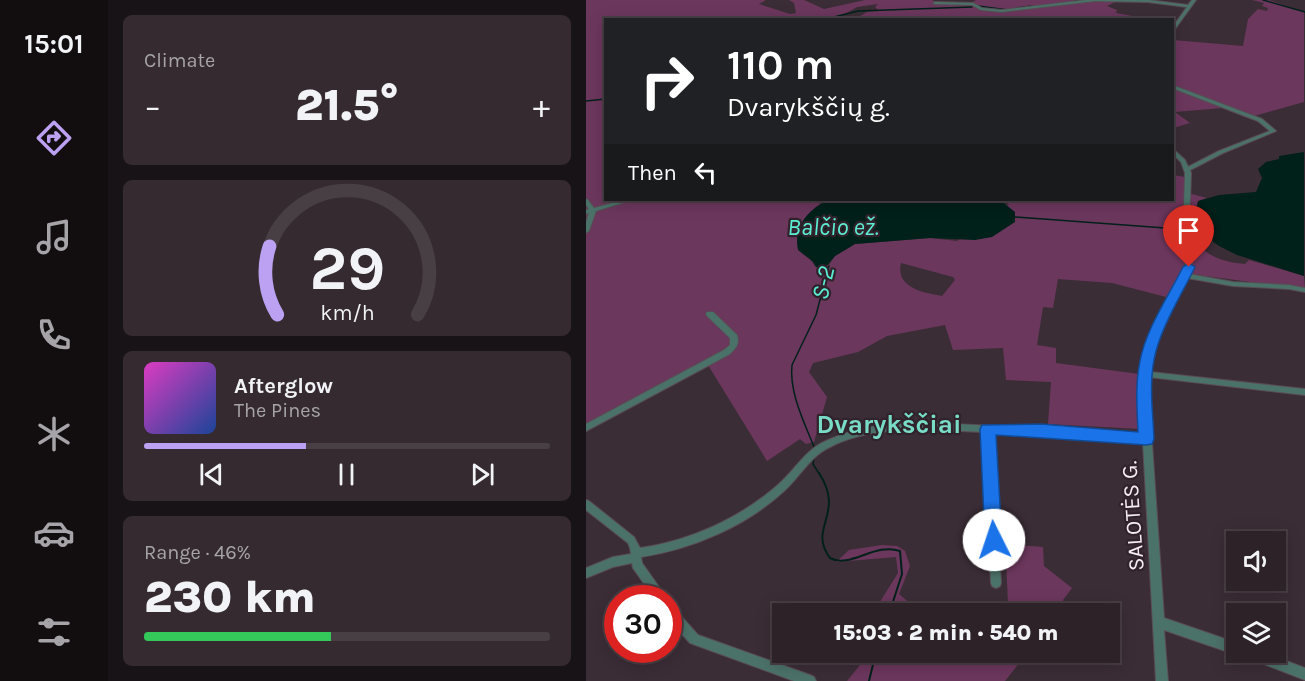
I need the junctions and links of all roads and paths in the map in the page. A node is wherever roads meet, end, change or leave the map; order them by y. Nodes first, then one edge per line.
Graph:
1 (979, 0) edge
2 (1194, 0) edge
3 (935, 3) dead end
4 (973, 4) junction
5 (1187, 6) junction
6 (1174, 29) edge
7 (1174, 87) edge
8 (1174, 152) edge
9 (1188, 169) junction
10 (586, 201) edge
11 (626, 201) edge
12 (589, 212) edge
13 (586, 231) edge
14 (1185, 275) junction
15 (1304, 290) edge
16 (710, 315) dead end
17 (1144, 374) junction
18 (1304, 392) edge
19 (586, 428) edge
20 (987, 429) junction
21 (1146, 439) junction
22 (586, 504) edge
23 (636, 556) junction
24 (586, 573) edge
25 (996, 583) dead end
26 (653, 585) edge
27 (1158, 622) junction
28 (682, 626) edge
29 (1226, 645) edge
30 (1276, 663) edge
31 (1304, 674) edge
32 (810, 681) edge
33 (1162, 681) edge

1 - 4 street
2 - 5 street
3 - 4 street
4 - 5 street
5 - 6 street
7 - 9 street
8 - 9 street
9 - 14 street, SALOTĖS G.
10 - 12 street
11 - 12 street
12 - 13 street
14 - 15 street
14 - 17 street, SALOTĖS G.
16 - 19 street
17 - 18 street
17 - 21 street, SALOTĖS G.
20 - 21 street
20 - 23 street
20 - 25 street
21 - 27 street, SALOTĖS G.
22 - 23 street
23 - 24 street
23 - 26 street
27 - 29 street
27 - 33 street, SALOTĖS G.
28 - 32 street
30 - 31 street

